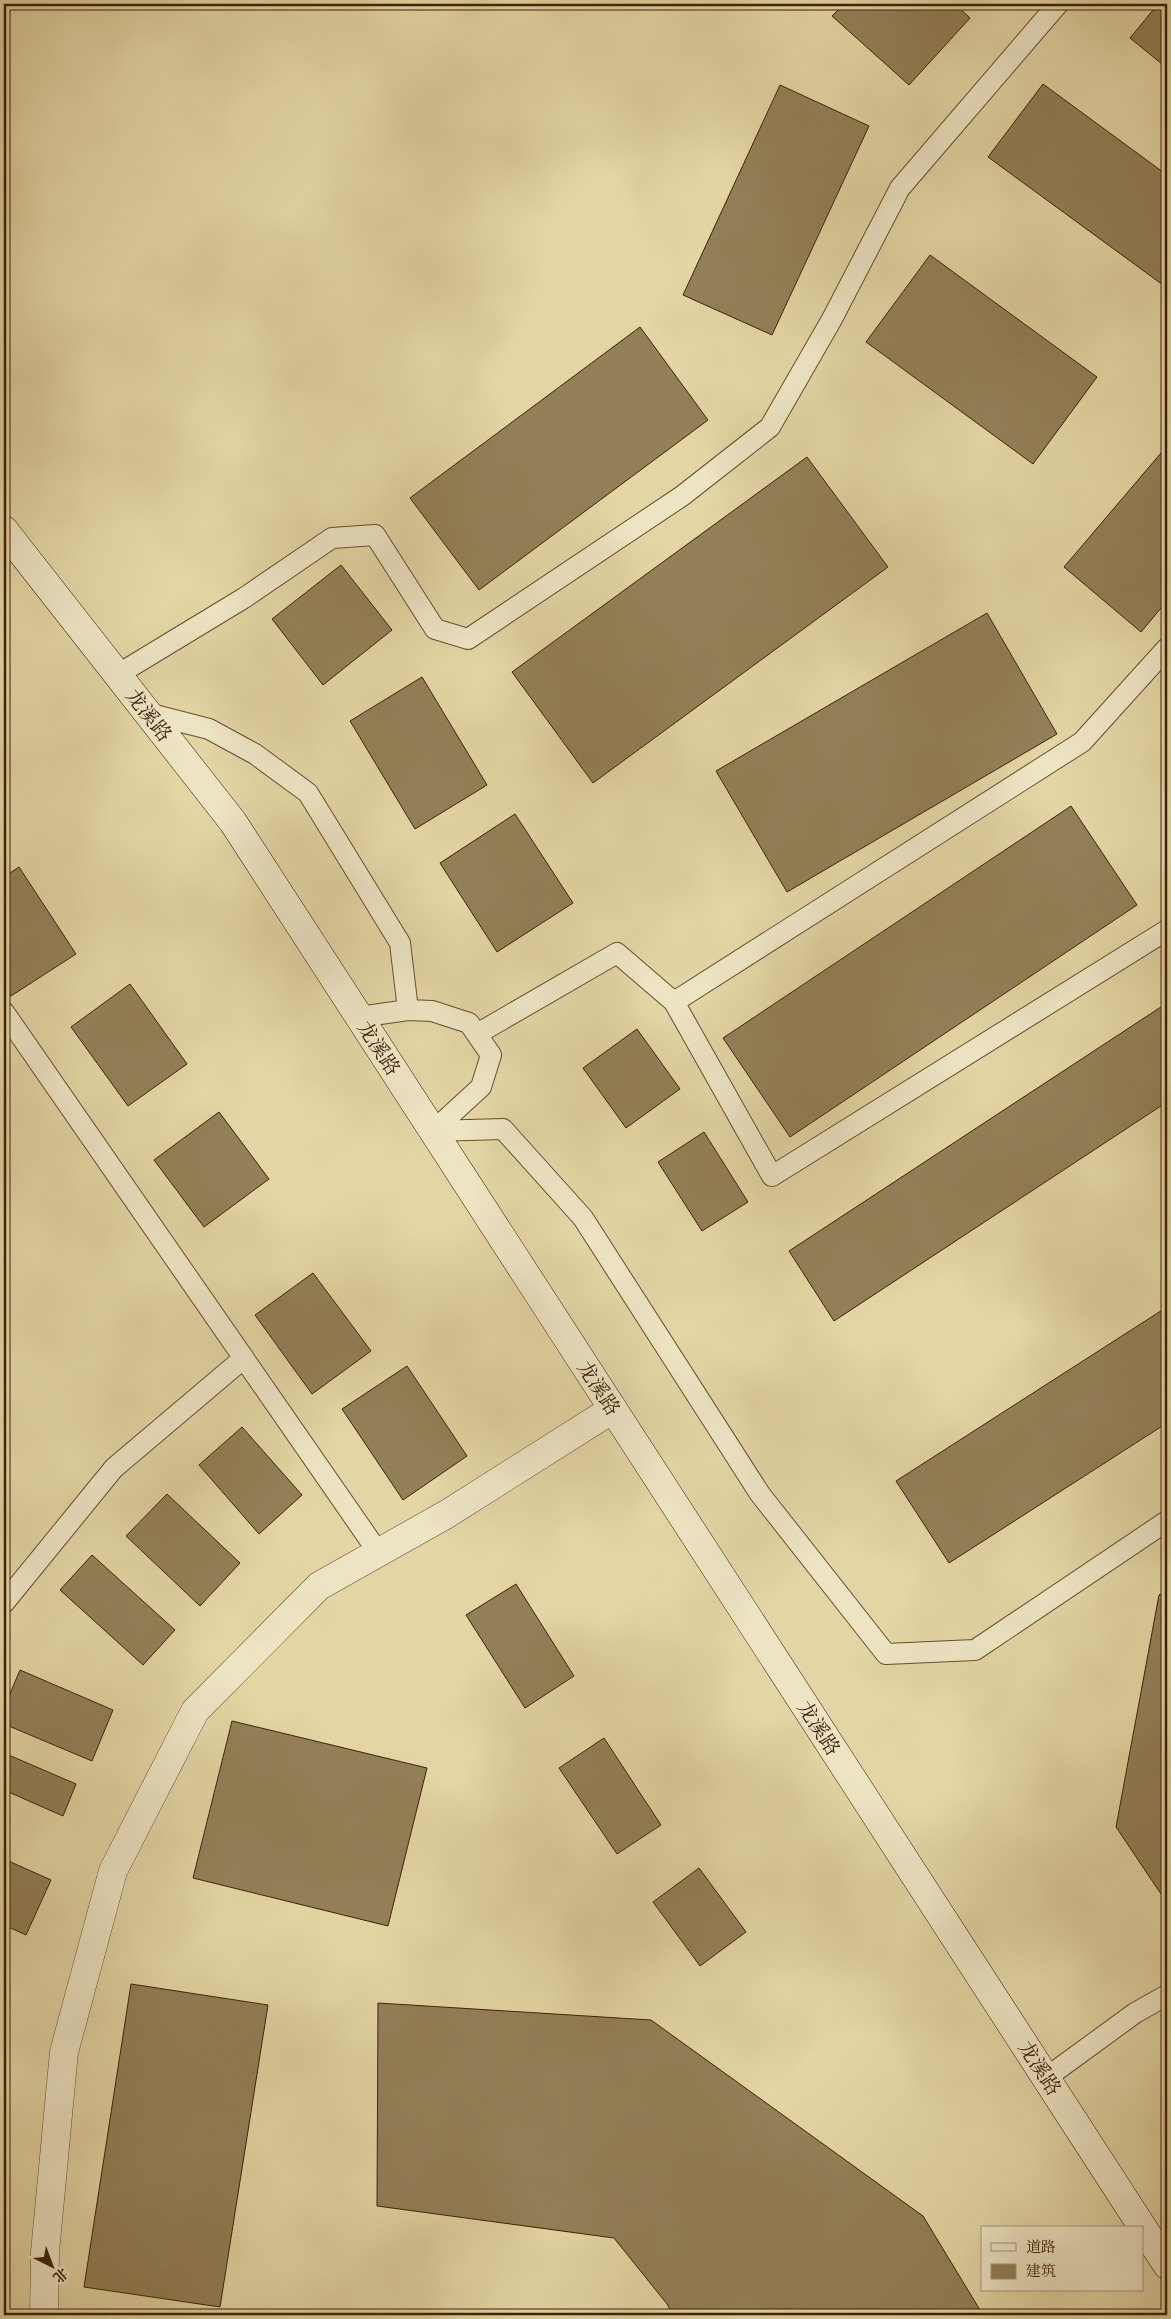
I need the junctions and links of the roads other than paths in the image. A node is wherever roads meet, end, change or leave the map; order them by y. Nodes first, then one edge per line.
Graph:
1 (1058, 4) edge
2 (4, 530) edge
3 (1167, 648) edge
4 (117, 675) junction
5 (147, 713) junction
6 (1167, 930) edge
7 (674, 1002) junction
8 (408, 1010) junction
9 (4, 1012) edge
10 (359, 1016) junction
11 (10, 1034) edge
12 (477, 1034) junction
13 (433, 1130) junction
14 (244, 1358) junction
15 (613, 1409) junction
16 (1167, 1521) edge
17 (378, 1552) junction
18 (4, 1603) edge
19 (1167, 1995) edge
20 (1046, 2078) junction
21 (1142, 2226) edge
22 (1144, 2229) edge
23 (1167, 2265) edge
24 (44, 2315) edge

1 - 4 lane
2 - 4 street, 龙溪路
3 - 7 lane
4 - 5 street, 龙溪路
5 - 8 lane
5 - 10 street, 龙溪路
6 - 7 lane
7 - 12 lane
8 - 10 lane
8 - 12 lane
9 - 11 lane
10 - 13 street, 龙溪路
11 - 14 lane
12 - 13 lane
13 - 15 street, 龙溪路
13 - 16 lane
14 - 17 lane
14 - 18 lane
15 - 17 street
15 - 20 street, 龙溪路
17 - 24 street
19 - 20 lane
20 - 21 street, 龙溪路
22 - 23 street, 龙溪路

